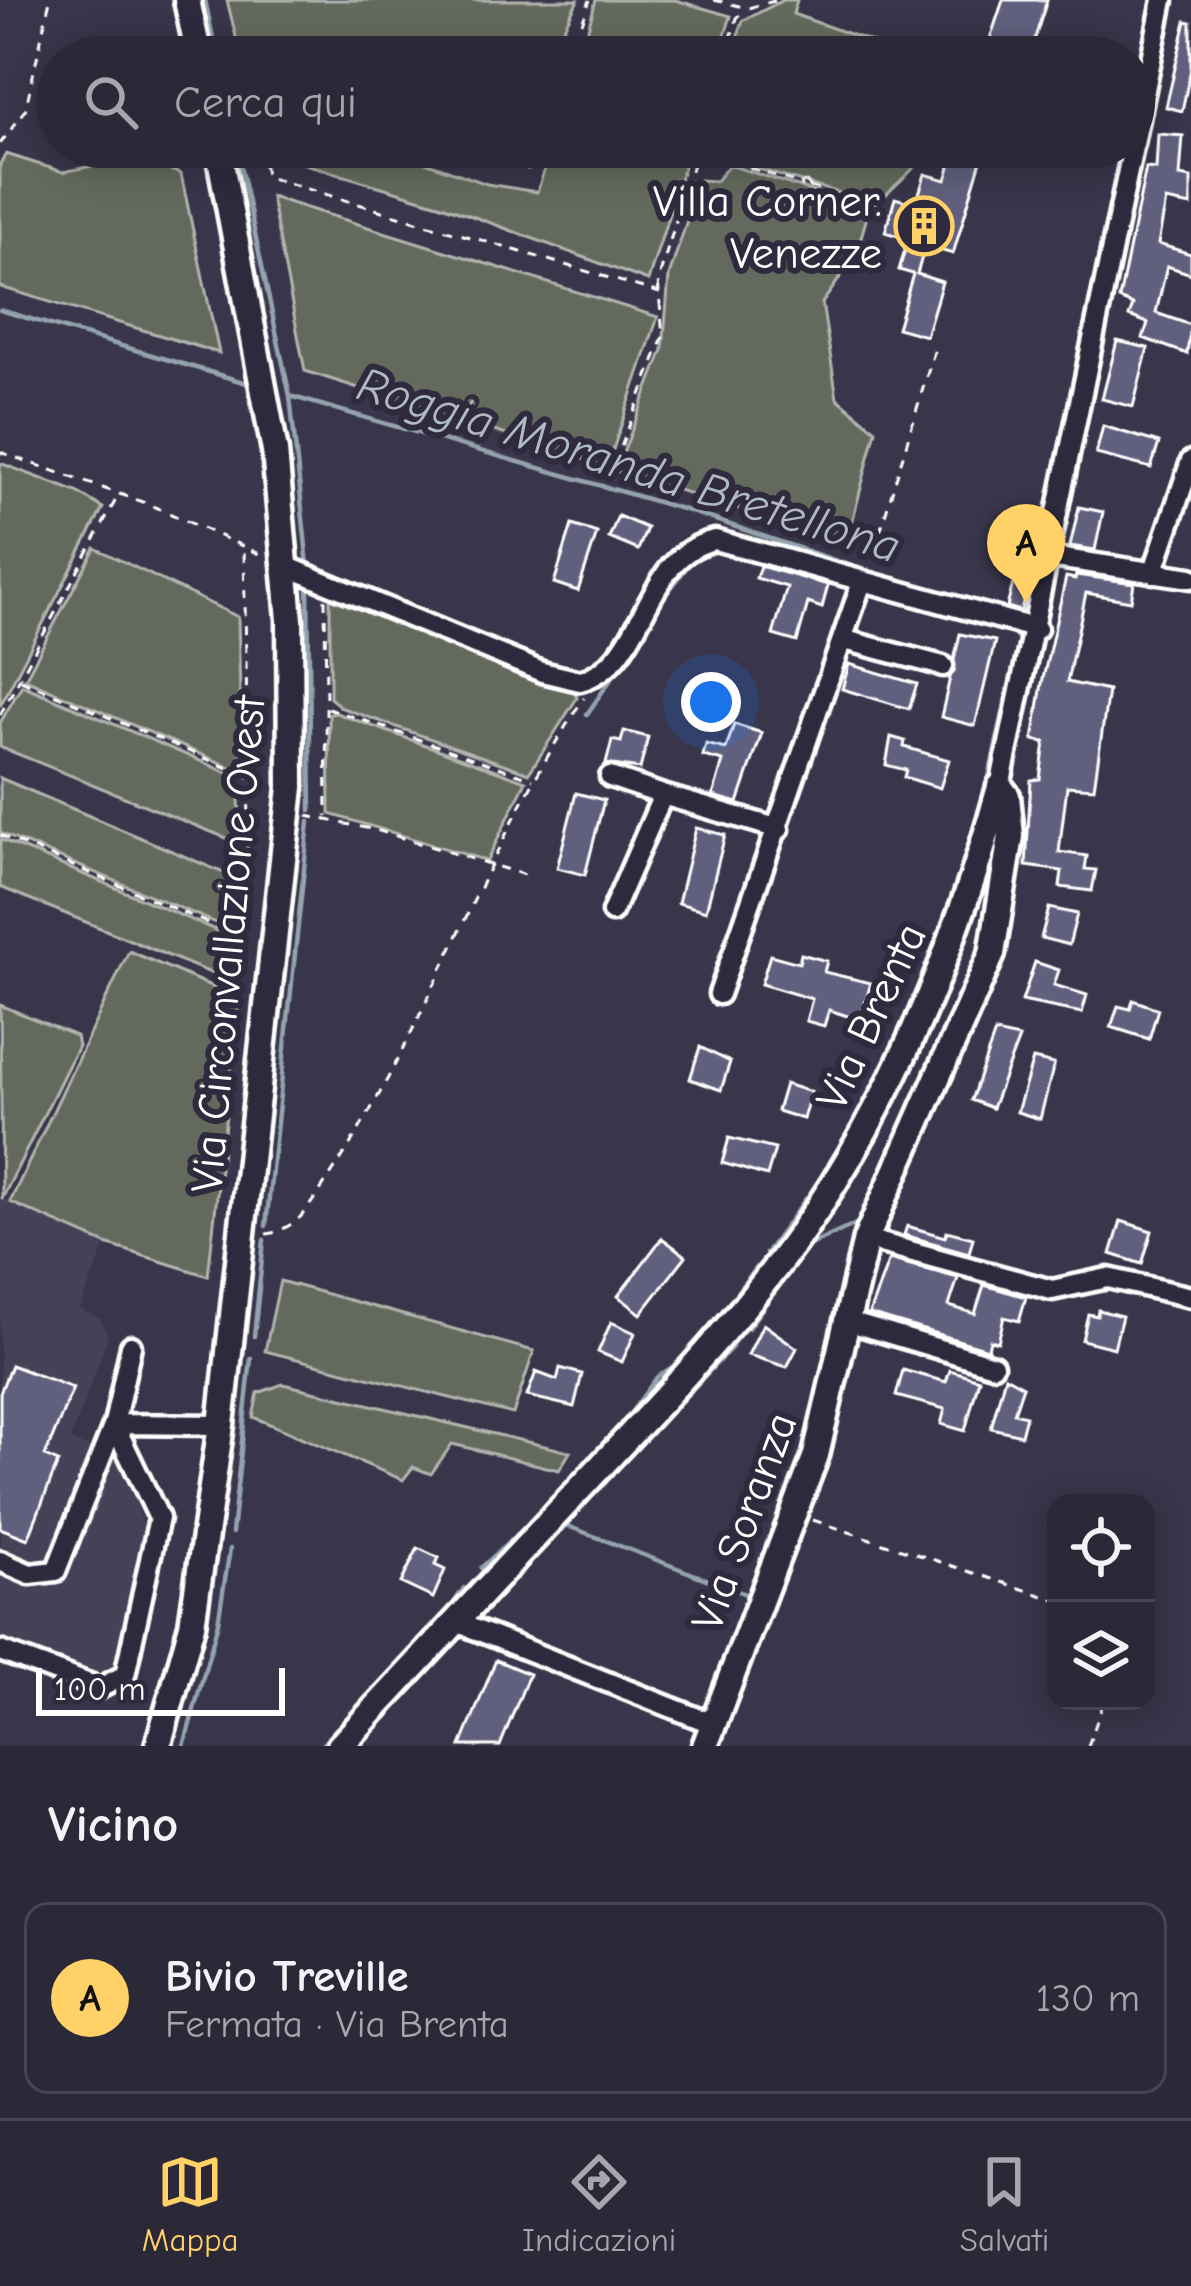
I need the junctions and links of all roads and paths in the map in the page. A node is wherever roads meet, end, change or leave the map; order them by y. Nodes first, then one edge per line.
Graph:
1 (50, 0) edge
2 (187, 0) edge
3 (590, 0) edge
4 (714, 0) edge
5 (778, 0) edge
6 (1163, 0) edge
7 (748, 8) junction
8 (42, 36) edge
9 (195, 36) edge
10 (577, 36) edge
11 (731, 36) edge
12 (1155, 40) edge
13 (36, 62) edge
14 (0, 144) edge
15 (222, 168) edge
16 (265, 168) edge
17 (691, 168) edge
18 (753, 168) edge
19 (1130, 168) edge
20 (875, 207) dead end
21 (660, 293) junction
22 (936, 345) dead end
23 (0, 452) edge
24 (1191, 461) edge
25 (615, 463) dead end
26 (119, 494) junction
27 (880, 532) dead end
28 (244, 548) junction
29 (1050, 557) junction
30 (286, 560) junction
31 (1153, 573) junction
32 (1191, 578) edge
33 (862, 582) junction
34 (326, 584) junction
35 (1036, 629) junction
36 (845, 640) junction
37 (609, 662) junction
38 (944, 666) dead end
39 (20, 679) junction
40 (326, 707) junction
41 (0, 715) edge
42 (249, 777) junction
43 (610, 777) dead end
44 (533, 779) junction
45 (1000, 787) junction
46 (663, 795) junction
47 (316, 817) dead end
48 (327, 819) junction
49 (779, 829) junction
50 (0, 836) edge
51 (489, 866) junction
52 (524, 875) dead end
53 (613, 912) dead end
54 (719, 994) dead end
55 (244, 1234) junction
56 (866, 1239) junction
57 (1191, 1298) edge
58 (846, 1321) junction
59 (131, 1346) dead end
60 (993, 1365) dead end
61 (114, 1424) junction
62 (221, 1425) junction
63 (796, 1513) junction
64 (0, 1561) edge
65 (1047, 1597) edge
66 (455, 1622) junction
67 (0, 1651) edge
68 (1101, 1710) edge
69 (709, 1735) edge
70 (158, 1746) edge
71 (340, 1746) edge
72 (1088, 1746) edge

1 - 8 path
2 - 9 main road
3 - 10 path
4 - 7 path
5 - 7 path
6 - 12 street, Via Brenta
7 - 11 path
13 - 14 path
15 - 30 main road, Via Circonvallazione Ovest
16 - 21 path
17 - 21 path
18 - 20 path
19 - 29 street, Via Brenta
21 - 25 path
22 - 27 path
23 - 26 path
24 - 31 street
26 - 28 path
26 - 39 path
28 - 30 path
28 - 42 path
29 - 31 street
29 - 35 street, Via Brenta
30 - 34 street
30 - 55 main road, Via Circonvallazione Ovest
31 - 32 street
33 - 35 street
33 - 36 street
33 - 37 street
34 - 37 street
34 - 40 path
35 - 45 street, Via Brenta
36 - 38 street
36 - 49 street
37 - 44 path
39 - 41 path
39 - 42 path
40 - 44 path
40 - 48 path
42 - 50 path
43 - 46 street
44 - 51 path
45 - 56 main road, Via Soranza
45 - 66 main road, Via Brenta
46 - 49 street
46 - 53 street
47 - 48 path
48 - 51 path
49 - 54 street
51 - 52 path
51 - 55 path
55 - 62 main road, Via Circonvallazione Ovest
56 - 57 street
56 - 58 main road, Via Soranza
58 - 60 street
58 - 63 main road, Via Soranza
59 - 61 street
61 - 62 street
61 - 64 street
61 - 67 street
62 - 70 main road, Via Circonvallazione Ovest
63 - 65 path
63 - 69 main road, Via Soranza
66 - 69 street
66 - 71 main road, Via Brenta
68 - 72 path

